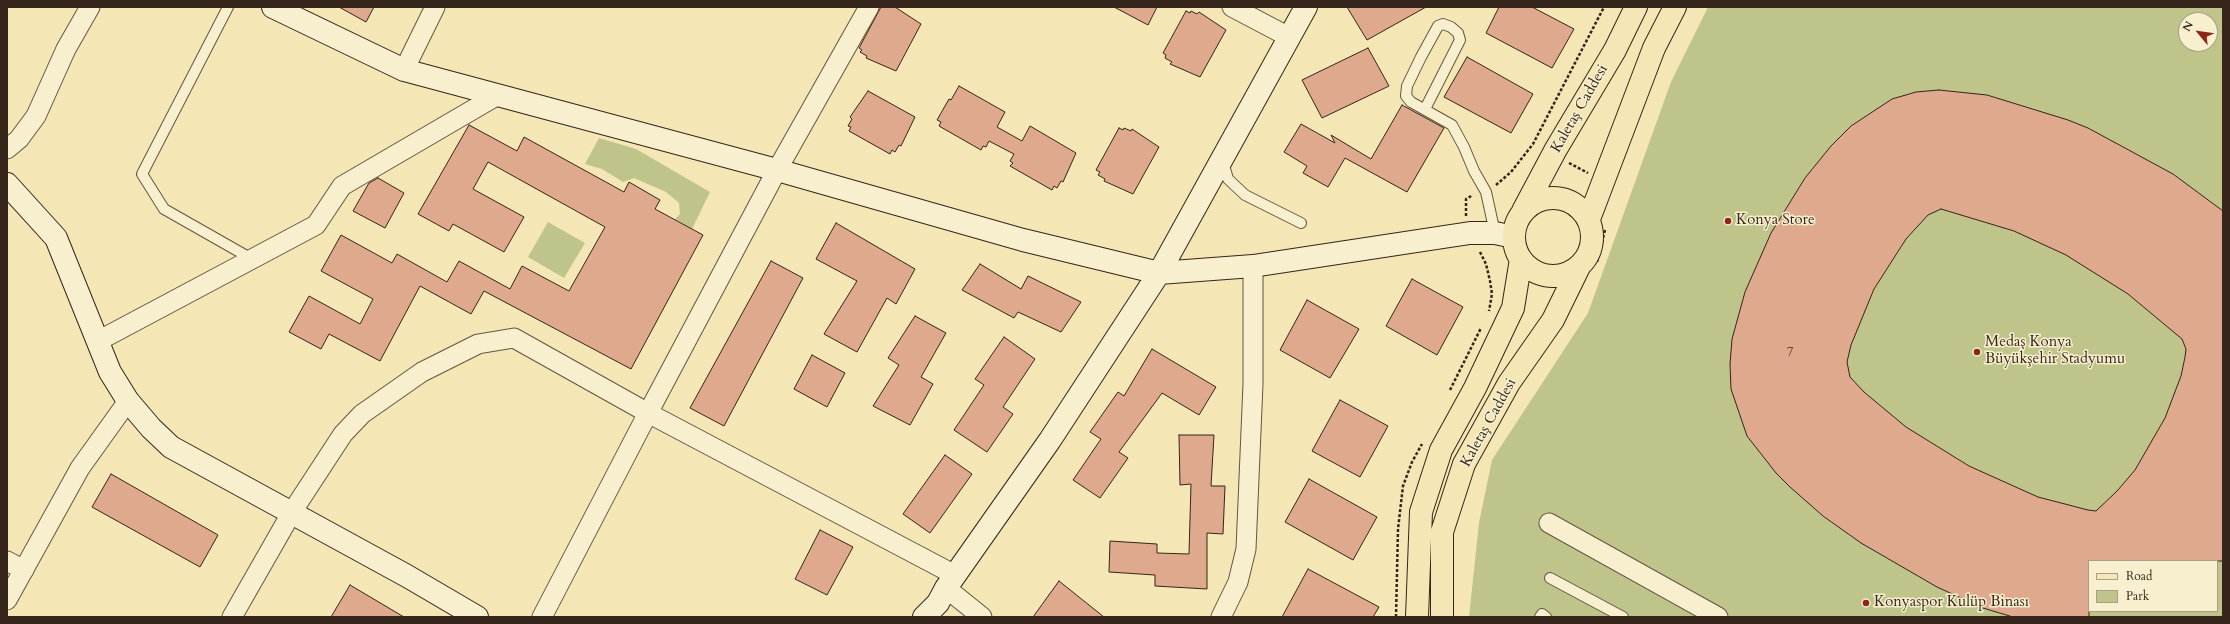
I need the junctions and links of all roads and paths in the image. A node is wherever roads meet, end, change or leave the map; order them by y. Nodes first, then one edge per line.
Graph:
1 (90, 7) edge
2 (228, 7) edge
3 (273, 7) edge
4 (435, 7) edge
5 (869, 7) edge
6 (1232, 7) edge
7 (1306, 7) edge
8 (1636, 7) edge
9 (1675, 7) edge
10 (1289, 37) junction
11 (404, 70) junction
12 (498, 95) junction
13 (1425, 109) junction
14 (1533, 144) dead end
15 (7, 149) edge
16 (1553, 155) junction
17 (1222, 158) junction
18 (777, 170) junction
19 (1604, 181) junction
20 (7, 184) edge
21 (1523, 211) junction
22 (1589, 219) junction
23 (1301, 223) dead end
24 (1504, 235) junction
25 (252, 259) junction
26 (1521, 259) junction
27 (1253, 266) junction
28 (1578, 267) junction
29 (1159, 273) junction
30 (98, 341) junction
31 (128, 401) junction
32 (648, 413) junction
33 (292, 512) junction
34 (1549, 523) dead end
35 (7, 561) edge
36 (24, 570) junction
37 (1550, 578) dead end
38 (950, 581) junction
39 (7, 600) edge
40 (232, 617) edge
41 (477, 617) edge
42 (542, 617) edge
43 (924, 617) edge
44 (982, 617) edge
45 (1222, 617) edge
46 (1417, 617) edge
47 (1442, 617) edge
48 (1540, 617) edge
49 (1546, 617) edge
50 (1623, 617) edge
51 (1718, 617) edge

1 - 15 street
2 - 25 lane
3 - 11 street
4 - 11 street
5 - 18 street
6 - 10 street
7 - 10 street
8 - 16 main road, Kaletaş Caddesi
9 - 19 main road
10 - 17 street
11 - 12 street
12 - 18 street
12 - 25 street
13 - 13 lane
13 - 24 lane
14 - 16 path
16 - 19 path
16 - 21 main road, Kaletaş Caddesi
17 - 23 lane
17 - 29 street
18 - 29 street
18 - 32 street
19 - 22 main road
20 - 30 street
21 - 22 main road
21 - 24 main road
22 - 28 main road
24 - 26 main road
24 - 27 street
25 - 30 street
26 - 28 main road
26 - 46 main road, Kaletaş Caddesi
27 - 29 street
27 - 45 street
28 - 47 main road, Kaletaş Caddesi
29 - 38 street
30 - 31 street
31 - 33 street
31 - 36 street
32 - 33 street
32 - 38 street
32 - 42 street
33 - 40 street
33 - 41 street
34 - 51 street
35 - 36 street
36 - 39 street
37 - 50 lane
38 - 43 street
38 - 44 street
48 - 49 lane

